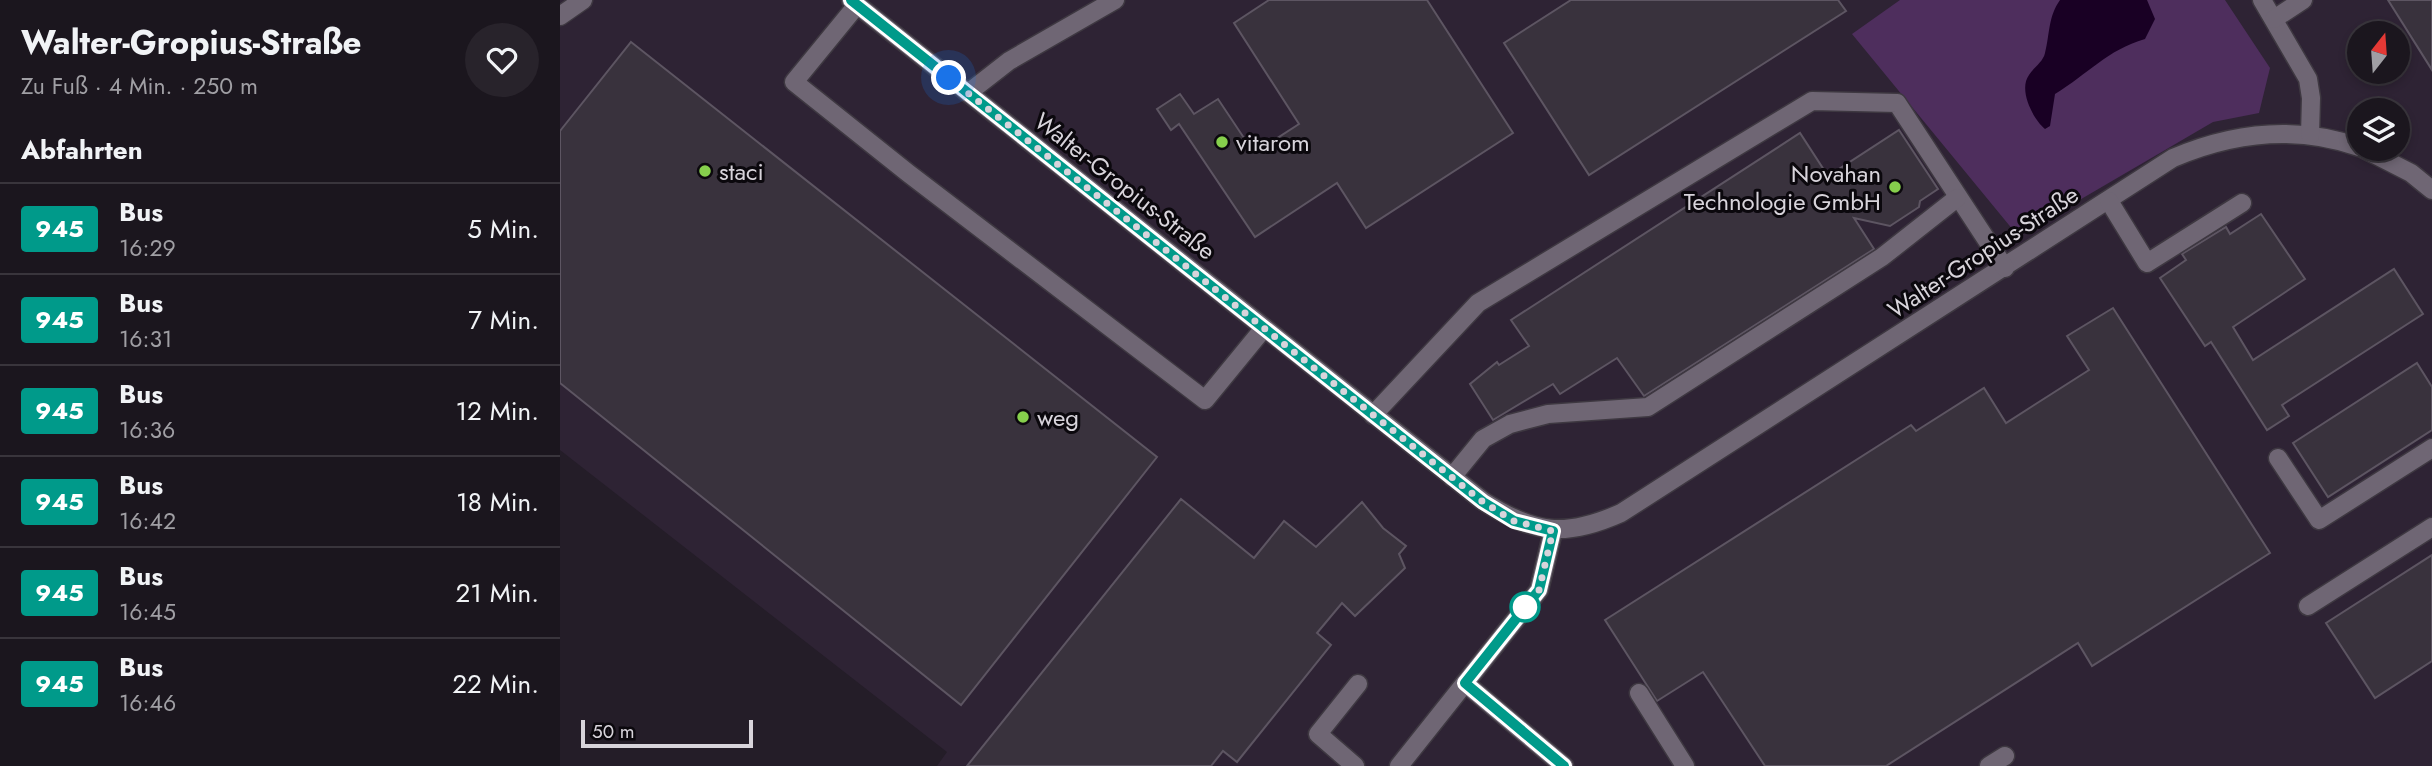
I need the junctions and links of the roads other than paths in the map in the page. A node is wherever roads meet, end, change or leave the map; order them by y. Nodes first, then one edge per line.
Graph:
1 (583, 0) edge
2 (1115, 0) edge
3 (2262, 0) edge
4 (2303, 0) edge
5 (854, 3) edge
6 (560, 16) edge
7 (2274, 19) junction
8 (968, 93) junction
9 (2310, 135) junction
10 (2347, 144) edge
11 (2388, 161) edge
12 (2432, 190) edge
13 (1957, 198) junction
14 (2109, 201) junction
15 (2242, 203) dead end
16 (2005, 268) junction
17 (1264, 328) junction
18 (1373, 415) junction
19 (2432, 448) edge
20 (2278, 458) dead end
21 (1452, 477) junction
22 (2432, 527) edge
23 (1553, 531) junction
24 (2308, 606) dead end
25 (1465, 683) junction
26 (1358, 684) dead end
27 (1639, 693) dead end
28 (2005, 756) dead end
29 (1355, 766) edge
30 (1399, 766) edge
31 (1564, 766) edge
32 (1685, 766) edge
33 (1989, 766) edge

1 - 6 street
2 - 8 street
3 - 7 street
4 - 7 street
5 - 8 street, Walter-Gropius-Straße
5 - 17 street
7 - 9 street
8 - 17 street, Walter-Gropius-Straße
9 - 10 street, Walter-Gropius-Straße
9 - 14 street, Walter-Gropius-Straße
11 - 12 street, Walter-Gropius-Straße
13 - 16 street
13 - 18 street
13 - 21 street
14 - 15 street
14 - 16 street, Walter-Gropius-Straße
16 - 23 street, Walter-Gropius-Straße
17 - 18 street, Walter-Gropius-Straße
18 - 21 street, Walter-Gropius-Straße
19 - 20 street
21 - 23 street, Walter-Gropius-Straße
22 - 24 street
23 - 25 street
25 - 30 street
25 - 31 street
26 - 29 street
27 - 32 street
28 - 33 street

